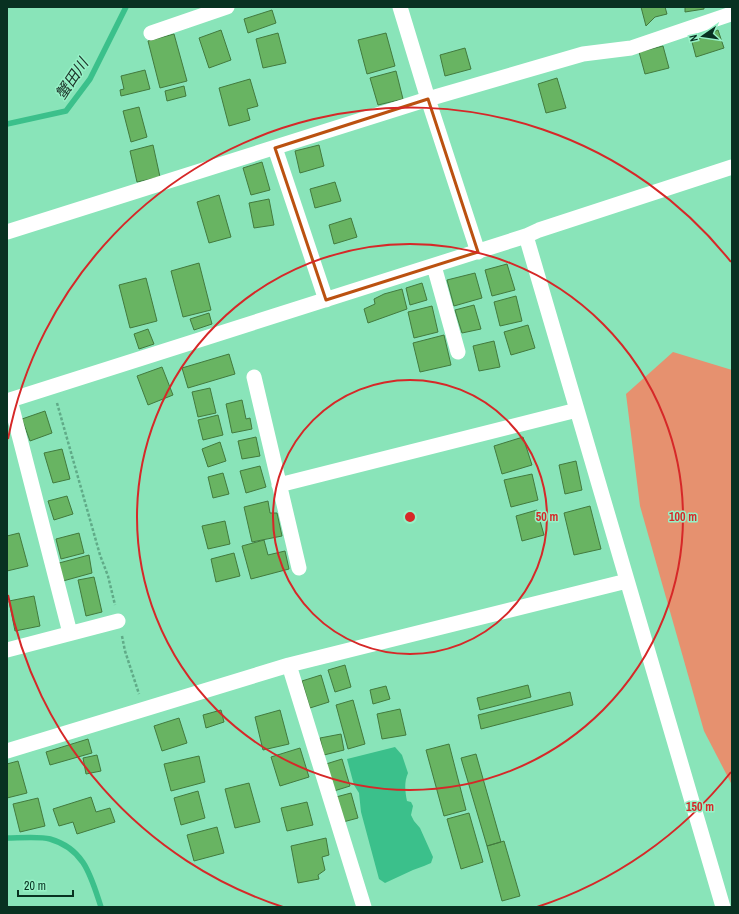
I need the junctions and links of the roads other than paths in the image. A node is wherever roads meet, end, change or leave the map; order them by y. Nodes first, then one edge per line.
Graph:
1 (227, 7) edge
2 (400, 7) edge
3 (731, 12) edge
4 (151, 33) dead end
5 (428, 99) junction
6 (275, 148) junction
7 (732, 167) edge
8 (7, 232) edge
9 (526, 236) junction
10 (478, 252) junction
11 (434, 266) junction
12 (326, 300) junction
13 (458, 352) dead end
14 (254, 377) dead end
15 (8, 401) edge
16 (577, 410) junction
17 (280, 485) junction
18 (299, 568) dead end
19 (627, 581) junction
20 (118, 621) road end
21 (70, 633) junction
22 (7, 650) edge
23 (289, 665) junction
24 (7, 751) edge
25 (364, 907) edge
26 (723, 907) edge

1 - 4 street
2 - 5 street
3 - 5 street
5 - 6 street
5 - 10 street
6 - 8 street
6 - 12 street
7 - 9 street
9 - 10 street
9 - 16 street
10 - 11 street
11 - 12 street
11 - 13 street
12 - 15 street
14 - 17 street
15 - 21 street
16 - 17 street
16 - 19 street
17 - 18 street
19 - 23 street
19 - 26 street
20 - 21 street
21 - 22 street
23 - 24 street
23 - 25 street

